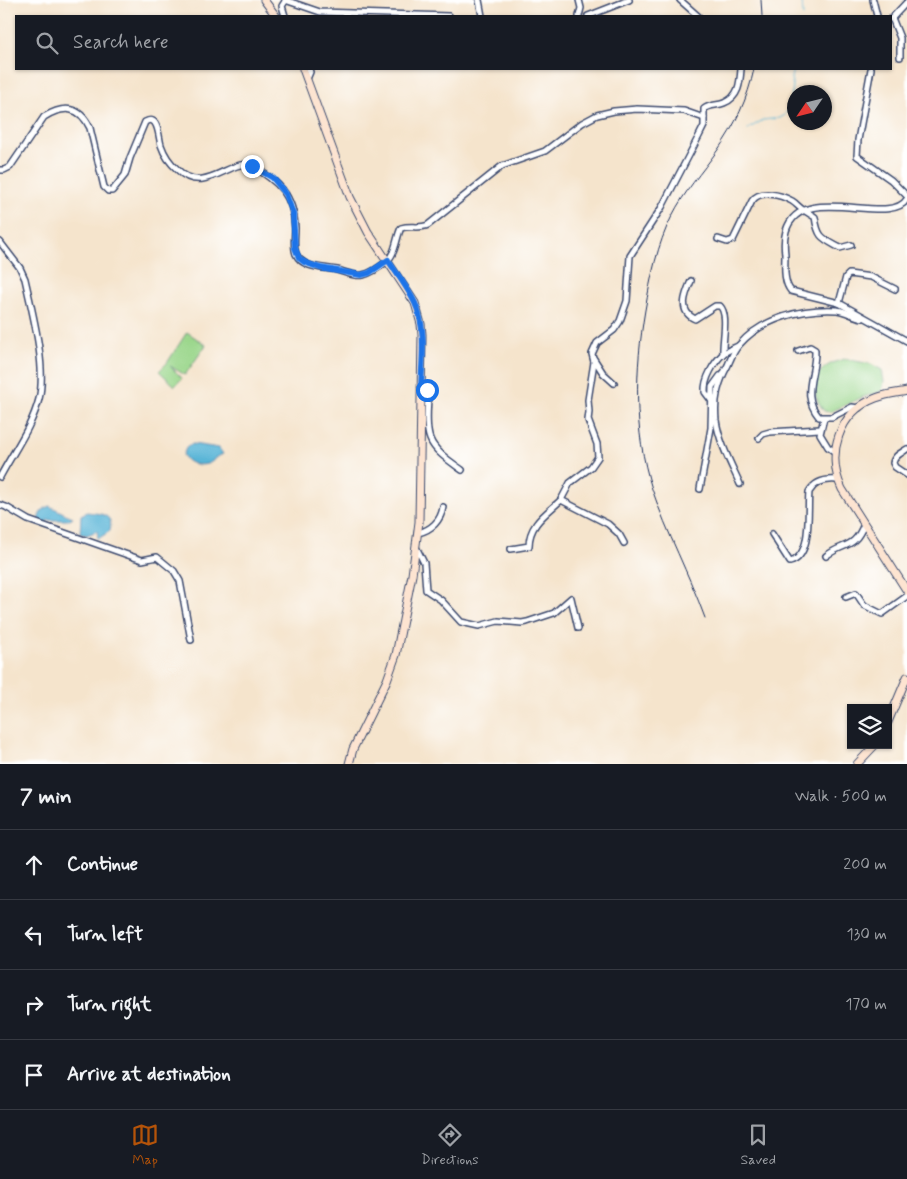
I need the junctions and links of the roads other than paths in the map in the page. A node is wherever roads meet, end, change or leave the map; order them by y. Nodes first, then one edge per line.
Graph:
1 (264, 0) edge
2 (286, 0) edge
3 (478, 0) edge
4 (579, 0) edge
5 (629, 0) edge
6 (680, 0) edge
7 (873, 0) edge
8 (907, 2) edge
9 (275, 15) edge
10 (286, 15) edge
11 (417, 15) edge
12 (482, 15) edge
13 (579, 15) edge
14 (591, 15) edge
15 (697, 15) edge
16 (877, 15) edge
17 (892, 18) edge
18 (892, 21) edge
19 (900, 57) dead end
20 (303, 70) edge
21 (309, 70) edge
22 (741, 70) edge
23 (871, 70) edge
24 (307, 79) junction
25 (704, 118) junction
26 (0, 170) edge
27 (907, 198) edge
28 (803, 211) junction
29 (718, 239) dead end
30 (0, 242) edge
31 (852, 245) dead end
32 (388, 260) junction
33 (691, 281) dead end
34 (895, 289) dead end
35 (839, 303) junction
36 (866, 318) junction
37 (907, 341) edge
38 (739, 345) junction
39 (798, 351) dead end
40 (592, 354) junction
41 (723, 354) junction
42 (724, 372) junction
43 (614, 383) dead end
44 (421, 388) junction
45 (907, 391) edge
46 (711, 400) junction
47 (859, 408) junction
48 (824, 418) junction
49 (820, 429) junction
50 (760, 438) dead end
51 (907, 449) edge
52 (835, 452) junction
53 (462, 470) dead end
54 (907, 475) edge
55 (0, 478) edge
56 (838, 480) junction
57 (740, 484) dead end
58 (700, 489) dead end
59 (561, 500) junction
60 (0, 505) edge
61 (443, 507) dead end
62 (864, 524) junction
63 (418, 533) junction
64 (772, 534) dead end
65 (624, 543) dead end
66 (416, 547) junction
67 (511, 548) dead end
68 (826, 556) dead end
69 (907, 591) edge
70 (907, 596) edge
71 (846, 597) dead end
72 (578, 628) dead end
73 (192, 640) dead end
74 (907, 677) edge
75 (892, 713) edge
76 (871, 749) edge
77 (349, 764) edge
78 (857, 764) edge

1 - 9 street
2 - 10 street
2 - 11 street
3 - 12 street
4 - 13 street
5 - 14 street
6 - 15 street
7 - 16 street
8 - 17 street
18 - 19 street
20 - 24 street
21 - 24 street
22 - 25 street
23 - 27 street
24 - 32 street
25 - 32 street
25 - 40 street
26 - 32 street
27 - 28 street
28 - 29 street
28 - 31 street
28 - 35 street
30 - 55 street
32 - 44 street
33 - 41 street
34 - 35 street
35 - 36 street
36 - 37 street
36 - 38 street
38 - 41 street
38 - 42 street
39 - 48 street
40 - 43 street
40 - 59 street
41 - 46 street
42 - 46 street
42 - 57 street
44 - 53 street
44 - 63 street
45 - 47 street
46 - 58 street
47 - 48 street
47 - 52 street
48 - 49 street
49 - 50 street
49 - 52 street
51 - 54 street
52 - 56 street
56 - 62 street
56 - 64 street
59 - 65 street
59 - 67 street
60 - 73 street
61 - 63 street
62 - 68 street
62 - 69 street
63 - 66 street
66 - 72 street
66 - 77 street
70 - 71 street
74 - 75 street
76 - 78 street

